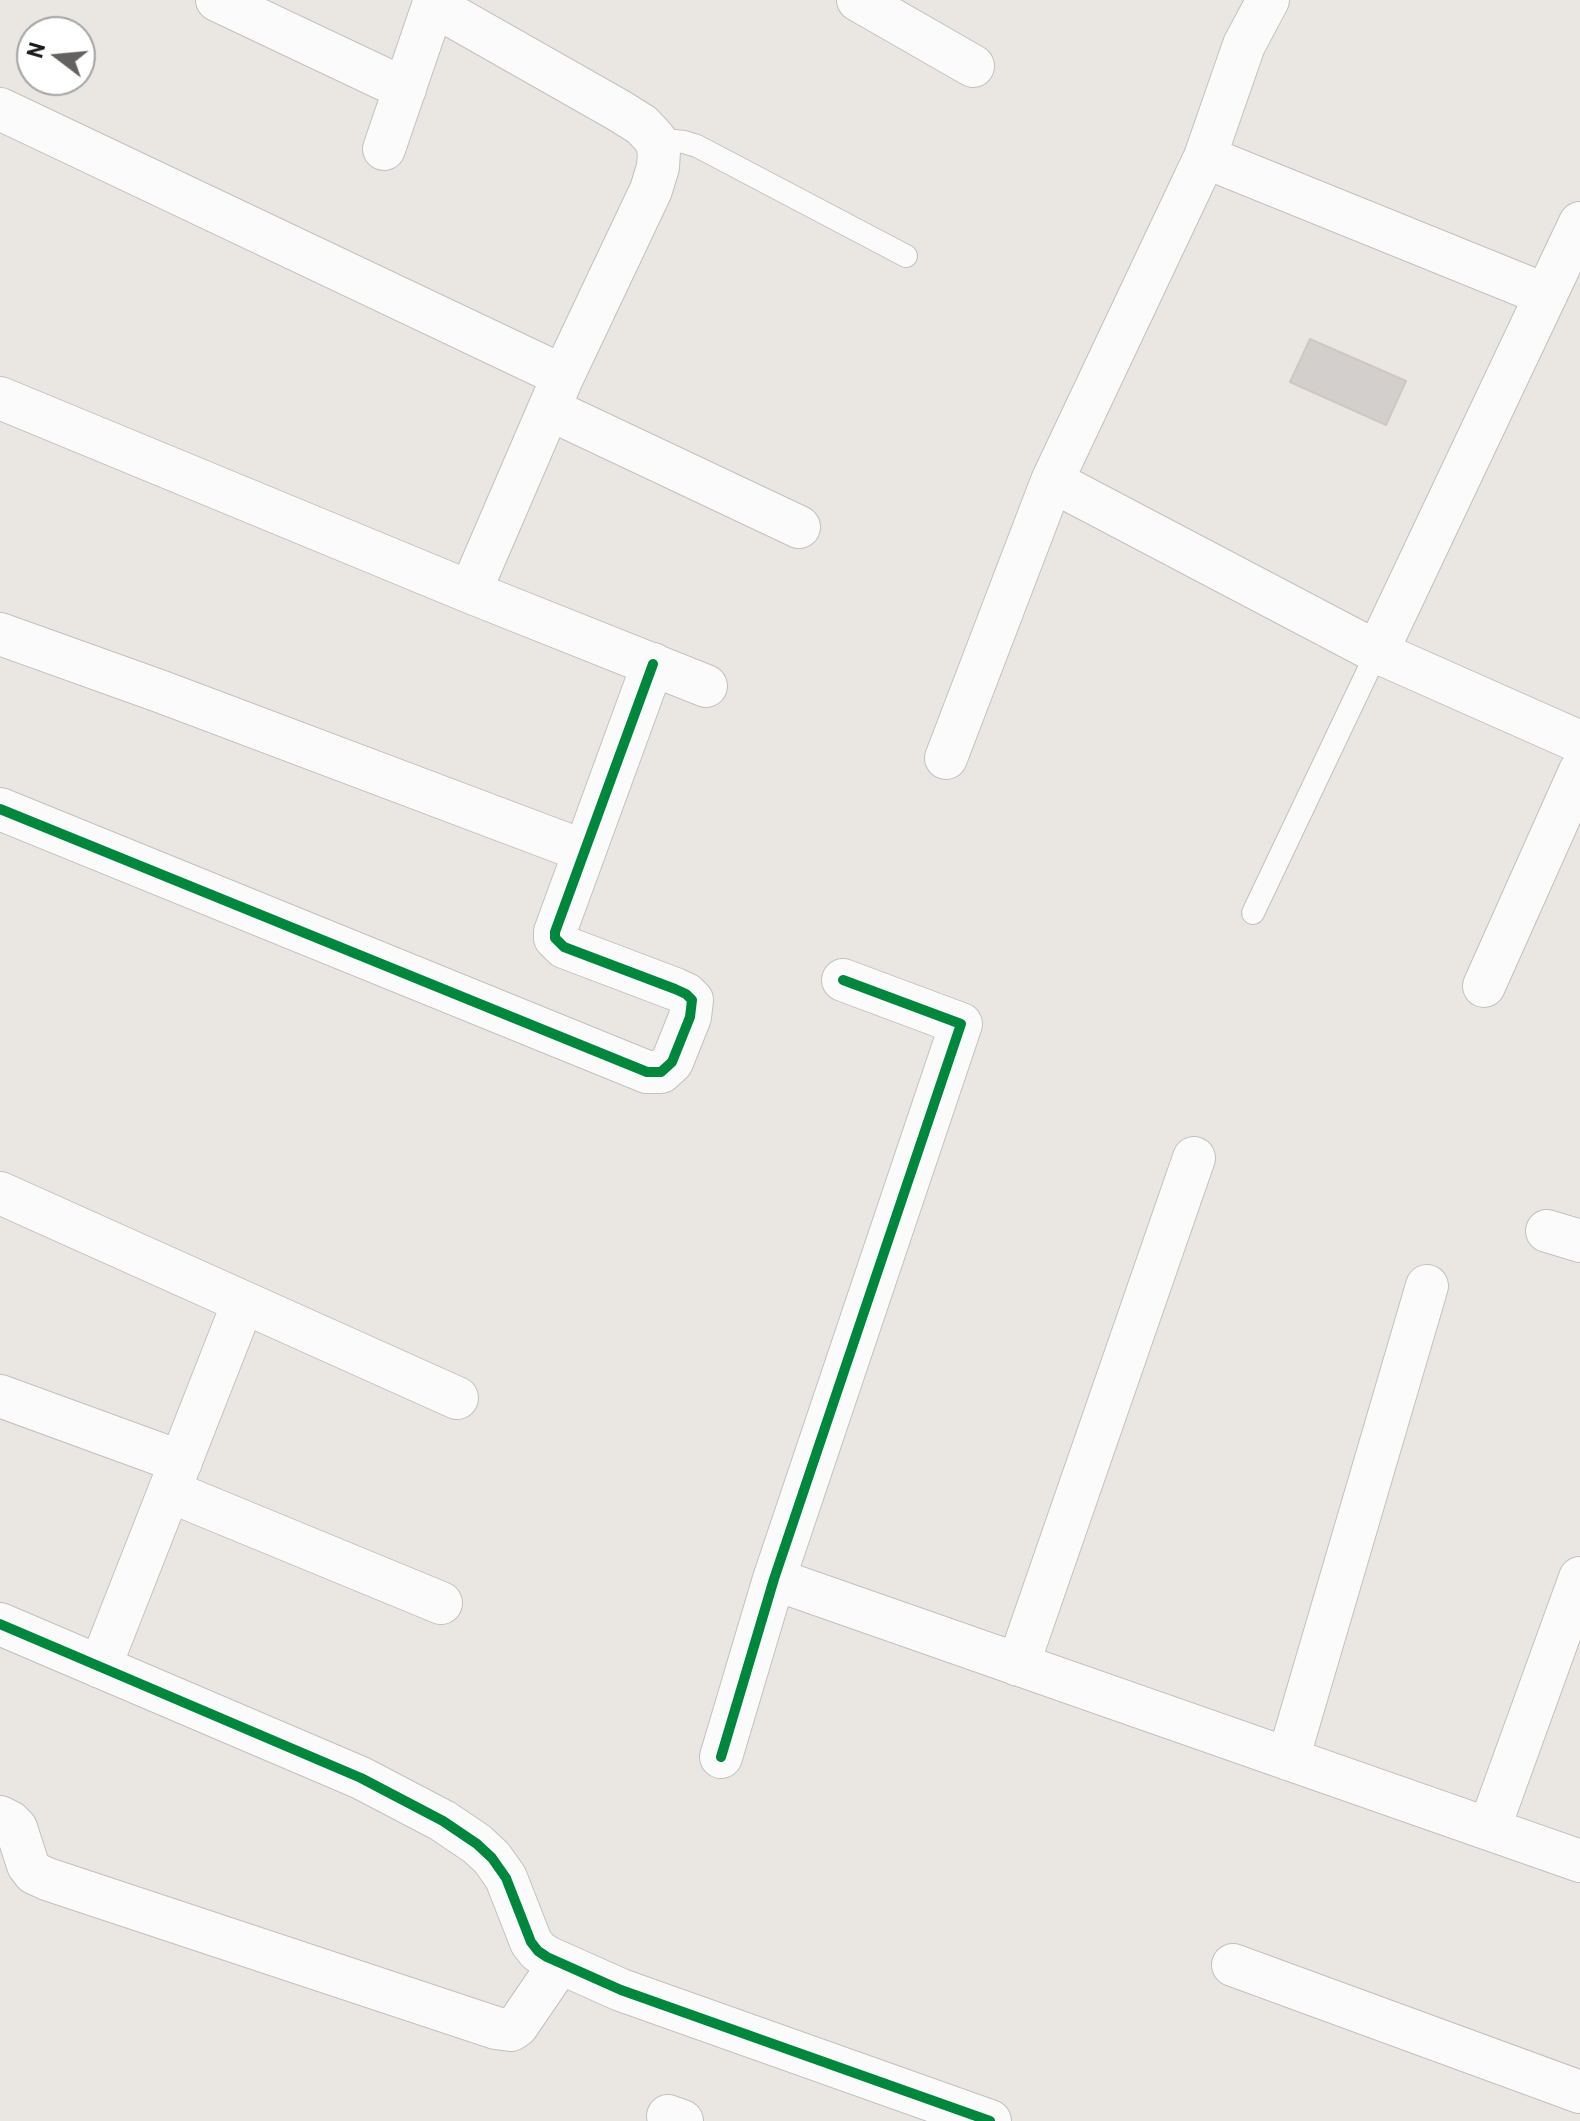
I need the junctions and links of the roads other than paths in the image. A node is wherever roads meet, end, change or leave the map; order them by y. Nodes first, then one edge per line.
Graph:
1 (217, 0) edge
2 (858, 0) edge
3 (1268, 0) edge
4 (434, 3) edge
5 (973, 66) dead end
6 (405, 89) junction
7 (0, 109) edge
8 (655, 139) junction
9 (384, 149) dead end
10 (1205, 157) junction
11 (1580, 223) edge
12 (906, 256) dead end
13 (1546, 295) junction
14 (556, 392) junction
15 (0, 398) edge
16 (1052, 481) junction
17 (799, 527) dead end
18 (470, 592) junction
19 (0, 634) edge
20 (1377, 652) junction
21 (653, 664) junction
22 (706, 686) dead end
23 (1580, 742) edge
24 (946, 758) dead end
25 (1580, 771) edge
26 (0, 809) edge
27 (584, 851) junction
28 (1253, 913) dead end
29 (843, 980) dead end
30 (1484, 986) dead end
31 (1194, 1158) dead end
32 (0, 1193) edge
33 (1427, 1286) dead end
34 (243, 1303) junction
35 (0, 1396) edge
36 (457, 1398) dead end
37 (175, 1476) junction
38 (1580, 1578) edge
39 (774, 1579) junction
40 (441, 1603) dead end
41 (0, 1624) edge
42 (1018, 1665) junction
43 (100, 1667) junction
44 (721, 1757) dead end
45 (1288, 1759) junction
46 (0, 1817) edge
47 (1489, 1829) junction
48 (1580, 1861) edge
49 (560, 1963) junction
50 (1233, 1965) dead end
51 (1580, 2092) edge
52 (990, 2121) edge

1 - 6 street
2 - 5 street
3 - 10 street
4 - 6 street
4 - 8 street
6 - 9 street
7 - 14 street
8 - 12 lane
8 - 14 street
10 - 13 street
10 - 16 street
11 - 13 street
13 - 20 street
14 - 17 street
14 - 18 street
15 - 18 street
16 - 20 street
16 - 24 street
18 - 21 street
19 - 27 street
20 - 23 street
20 - 28 lane
21 - 22 street
21 - 27 street
25 - 30 street
26 - 27 street
29 - 39 street
31 - 42 street
32 - 34 street
33 - 45 street
34 - 36 street
34 - 37 street
35 - 37 street
37 - 40 street
37 - 43 street
38 - 47 street
39 - 42 street
39 - 44 street
41 - 43 street
42 - 45 street
43 - 49 street
45 - 47 street
46 - 49 street
47 - 48 street
49 - 52 street
50 - 51 street

